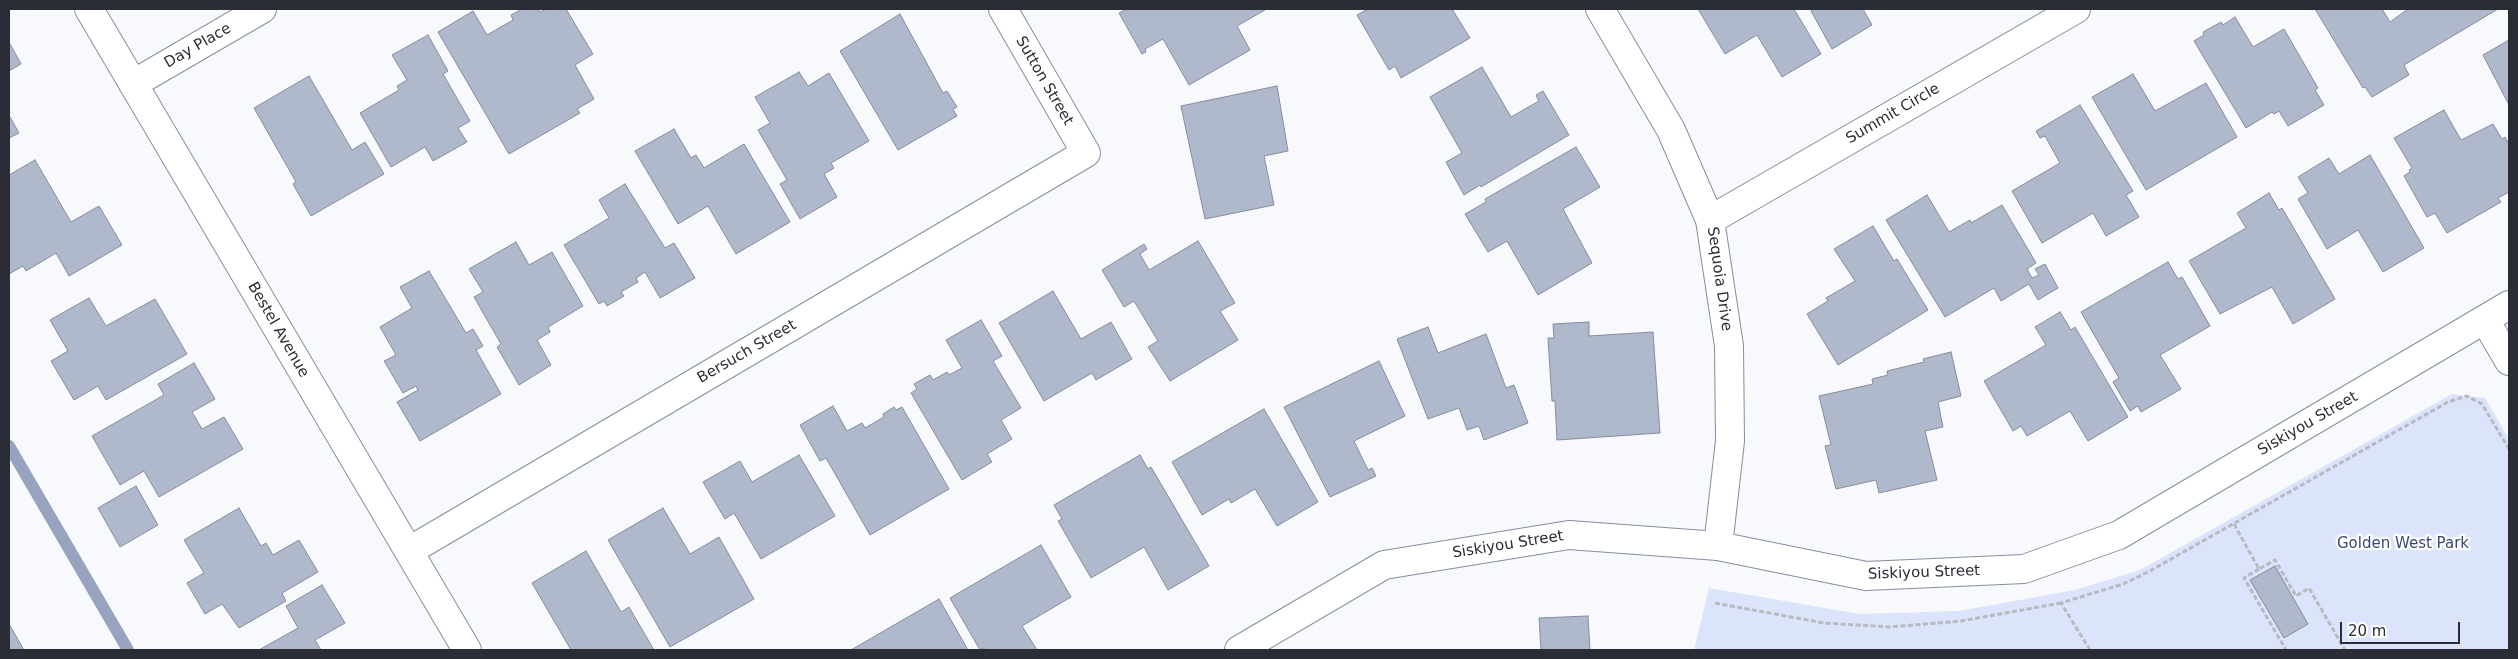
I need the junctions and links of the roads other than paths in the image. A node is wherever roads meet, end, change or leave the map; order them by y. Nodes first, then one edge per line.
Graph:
1 (89, 9) edge
2 (262, 9) edge
3 (1003, 9) edge
4 (1600, 9) edge
5 (2076, 9) edge
6 (133, 84) junction
7 (1086, 153) joint
8 (1710, 220) junction
9 (2509, 305) edge
10 (2485, 320) junction
11 (2509, 361) edge
12 (1718, 546) junction
13 (409, 552) junction
14 (467, 650) edge
15 (1239, 650) edge

1 - 6 street, Bestel Avenue
2 - 6 street, Day Place
3 - 7 street, Sutton Street
4 - 8 street, Sequoia Drive
5 - 8 street, Summit Circle
6 - 13 street, Bestel Avenue
7 - 13 street, Bersuch Street
8 - 12 street, Sequoia Drive
9 - 10 street, Siskiyou Street
10 - 11 street
10 - 12 street, Siskiyou Street
12 - 15 street, Siskiyou Street
13 - 14 street, Bestel Avenue

